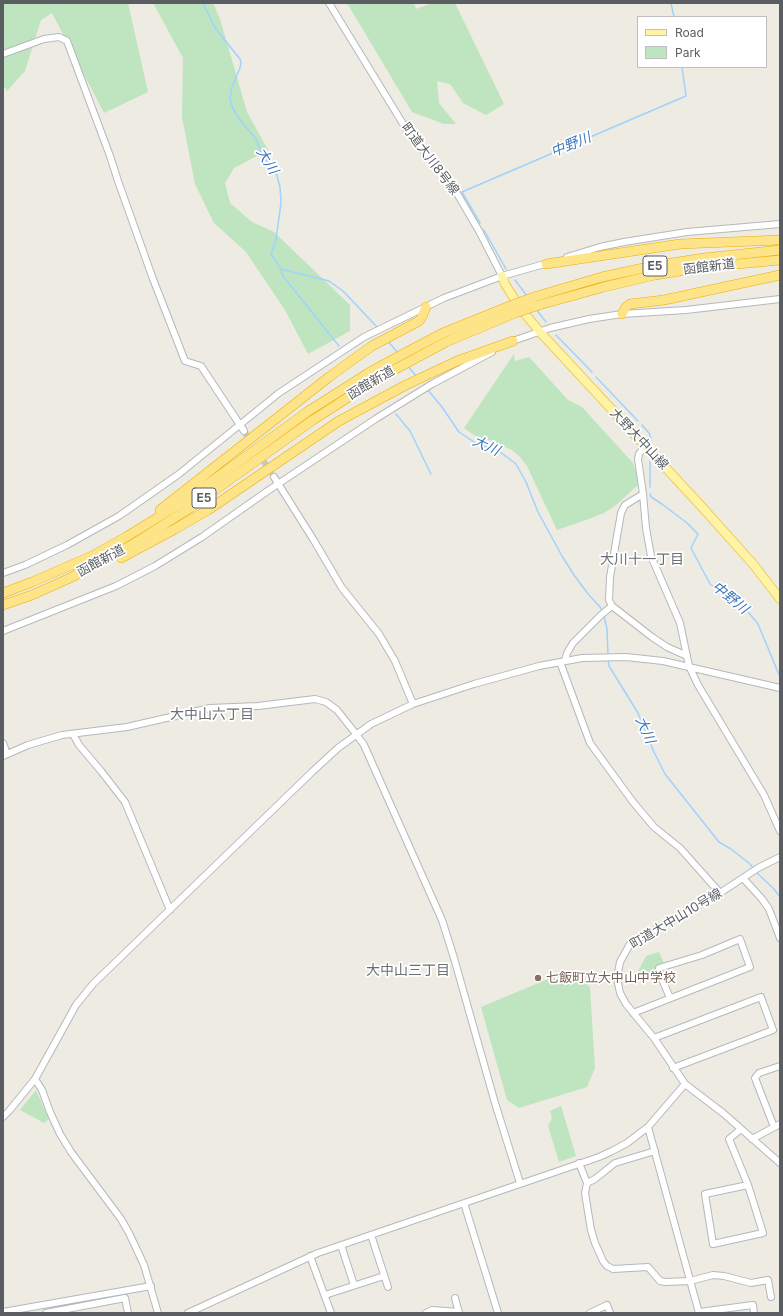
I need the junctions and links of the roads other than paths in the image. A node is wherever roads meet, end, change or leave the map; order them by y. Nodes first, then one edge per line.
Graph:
1 (329, 3) edge
2 (3, 54) edge
3 (780, 224) edge
4 (780, 240) edge
5 (780, 250) edge
6 (780, 260) edge
7 (546, 264) junction
8 (780, 275) edge
9 (502, 276) junction
10 (780, 299) edge
11 (536, 301) junction
12 (426, 307) junction
13 (512, 310) junction
14 (622, 314) junction
15 (540, 332) junction
16 (513, 341) junction
17 (240, 424) junction
18 (244, 431) tunnel mouth
19 (646, 446) junction
20 (274, 477) tunnel mouth
21 (278, 484) junction
22 (643, 494) junction
23 (92, 556) junction
24 (3, 573) edge
25 (3, 593) edge
26 (32, 595) junction
27 (780, 599) edge
28 (3, 605) edge
29 (612, 606) junction
30 (3, 631) edge
31 (687, 656) junction
32 (562, 661) junction
33 (689, 666) junction
34 (780, 688) edge
35 (413, 704) junction
36 (73, 734) junction
37 (356, 734) junction
38 (3, 743) edge
39 (5, 755) edge
40 (780, 830) edge
41 (780, 857) edge
42 (745, 877) junction
43 (720, 893) junction
44 (170, 910) junction
45 (780, 938) edge
46 (670, 998) junction
47 (633, 1013) junction
48 (654, 1038) junction
49 (780, 1066) edge
50 (673, 1068) junction
51 (35, 1079) junction
52 (685, 1084) junction
53 (3, 1117) edge
54 (777, 1125) edge
55 (648, 1127) junction
56 (741, 1129) junction
57 (752, 1138) junction
58 (655, 1151) junction
59 (580, 1163) junction
60 (780, 1163) edge
61 (587, 1183) junction
62 (520, 1184) junction
63 (748, 1185) junction
64 (464, 1203) junction
65 (371, 1235) junction
66 (341, 1245) junction
67 (310, 1256) junction
68 (384, 1276) junction
69 (690, 1281) junction
70 (354, 1285) junction
71 (151, 1286) junction
72 (388, 1287) dead end
73 (325, 1295) junction
74 (772, 1297) dead end
75 (455, 1298) dead end
76 (203, 1310) edge
77 (3, 1312) edge
78 (331, 1312) edge
79 (459, 1312) edge
80 (699, 1312) edge
81 (46, 1313) edge
82 (128, 1313) edge
83 (158, 1313) edge
84 (188, 1313) edge
85 (324, 1313) edge
86 (426, 1313) edge
87 (498, 1313) edge
88 (590, 1313) edge
89 (610, 1313) edge
90 (754, 1313) edge

1 - 9 street, 町道大川8号線
2 - 17 street
3 - 7 street
4 - 7 highway
5 - 11 highway, 函館新道 / E5
6 - 11 highway, 函館新道 / E5
7 - 9 street
8 - 14 highway
9 - 12 street
9 - 15 main road, 大野大中山線
10 - 14 street
11 - 13 highway, 函館新道 / E5, bridge
12 - 17 street
12 - 23 highway
13 - 23 highway, 函館新道 / E5
13 - 26 highway, 函館新道 / E5
14 - 15 street
15 - 16 street
15 - 19 main road, 大野大中山線
16 - 21 street
16 - 26 highway
17 - 18 street
17 - 24 street
19 - 22 street
19 - 27 main road, 大野大中山線
20 - 21 street
21 - 30 street
21 - 35 street
22 - 29 street
22 - 31 street
23 - 25 highway, 函館新道 / E5
26 - 28 highway, 函館新道 / E5
29 - 31 street
29 - 32 street
31 - 33 street
32 - 33 street
32 - 35 street
32 - 43 street
33 - 34 street
33 - 40 street
35 - 37 street
36 - 37 street
36 - 39 street
36 - 44 street
37 - 44 street
37 - 62 street
38 - 39 street
41 - 42 street, 町道大中山10号線
42 - 43 street, 町道大中山10号線
42 - 45 street
43 - 47 street, 町道大中山10号線
44 - 51 street
46 - 46 street
46 - 47 street
47 - 48 street, 町道大中山10号線
48 - 50 street, 町道大中山10号線
48 - 50 street
49 - 54 street
50 - 52 street, 町道大中山10号線
51 - 53 street
51 - 71 street
52 - 55 street
52 - 56 street, 町道大中山10号線
54 - 57 street
55 - 58 street
55 - 59 street
56 - 57 street, 町道大中山10号線
56 - 63 street
57 - 60 street, 町道大中山10号線
58 - 61 street
58 - 69 street
59 - 61 street
59 - 62 street
61 - 69 street
62 - 64 street
63 - 63 street
64 - 65 street
64 - 87 street
65 - 66 street
65 - 68 street
66 - 67 street
66 - 70 street
67 - 73 street
67 - 76 street
68 - 70 street
68 - 72 street
69 - 74 street
69 - 80 street
70 - 73 street
71 - 77 street
71 - 83 street
73 - 78 street
75 - 79 street
76 - 84 street
78 - 85 street
79 - 86 street
80 - 90 street
81 - 82 street
88 - 89 street

